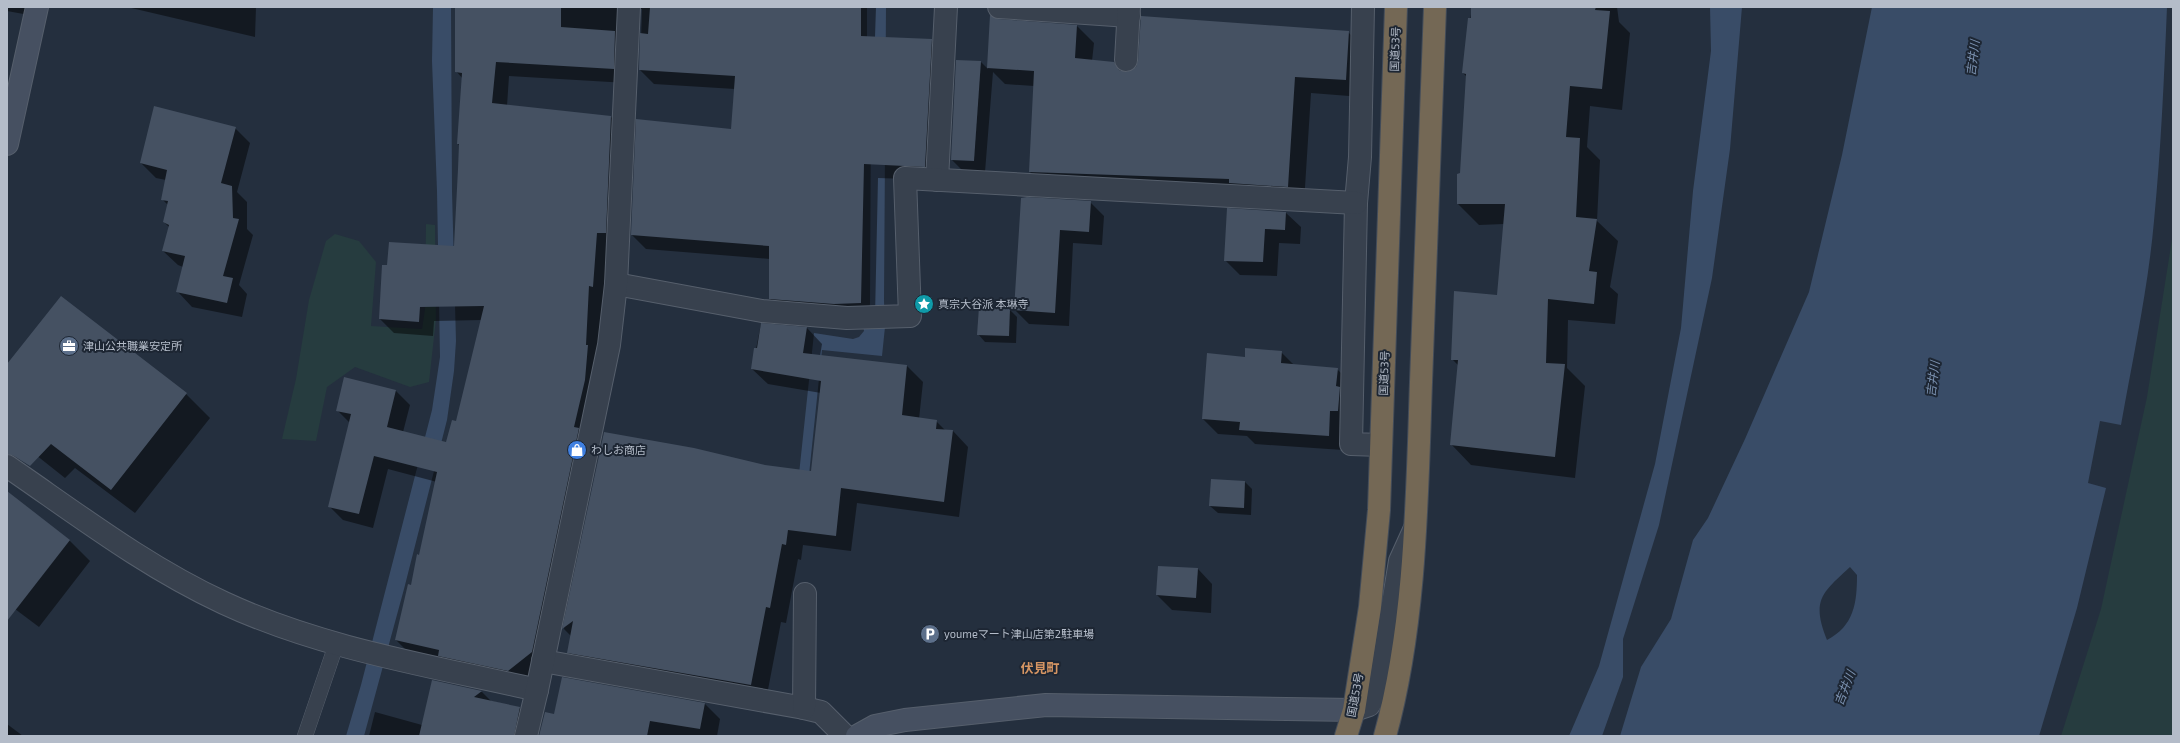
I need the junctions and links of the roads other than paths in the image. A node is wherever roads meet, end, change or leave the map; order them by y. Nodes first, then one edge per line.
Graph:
1 (37, 7) edge
2 (629, 7) edge
3 (946, 7) edge
4 (999, 7) edge
5 (1362, 7) edge
6 (1396, 7) edge
7 (1435, 7) edge
8 (1129, 11) edge
9 (1126, 60) dead end
10 (7, 144) edge
11 (937, 180) junction
12 (1356, 203) junction
13 (616, 284) junction
14 (1381, 445) junction
15 (7, 466) edge
16 (1416, 525) junction
17 (805, 594) dead end
18 (336, 645) junction
19 (543, 661) junction
20 (537, 690) junction
21 (804, 708) junction
22 (1354, 710) junction
23 (305, 736) edge
24 (526, 736) edge
25 (845, 736) edge
26 (857, 736) edge
27 (1346, 736) edge
28 (1385, 736) edge

1 - 10 street
2 - 13 street
3 - 11 street
4 - 8 street
5 - 12 street
6 - 14 highway, 国道53号
7 - 16 highway
8 - 9 street
11 - 12 street
11 - 13 street
12 - 14 street
13 - 19 street
14 - 22 highway, 国道53号
15 - 18 street
16 - 22 street
16 - 28 highway
17 - 21 street
18 - 20 street
18 - 23 lane
19 - 20 street
19 - 21 street
20 - 24 street
21 - 25 street
22 - 26 street
22 - 27 highway, 国道53号

